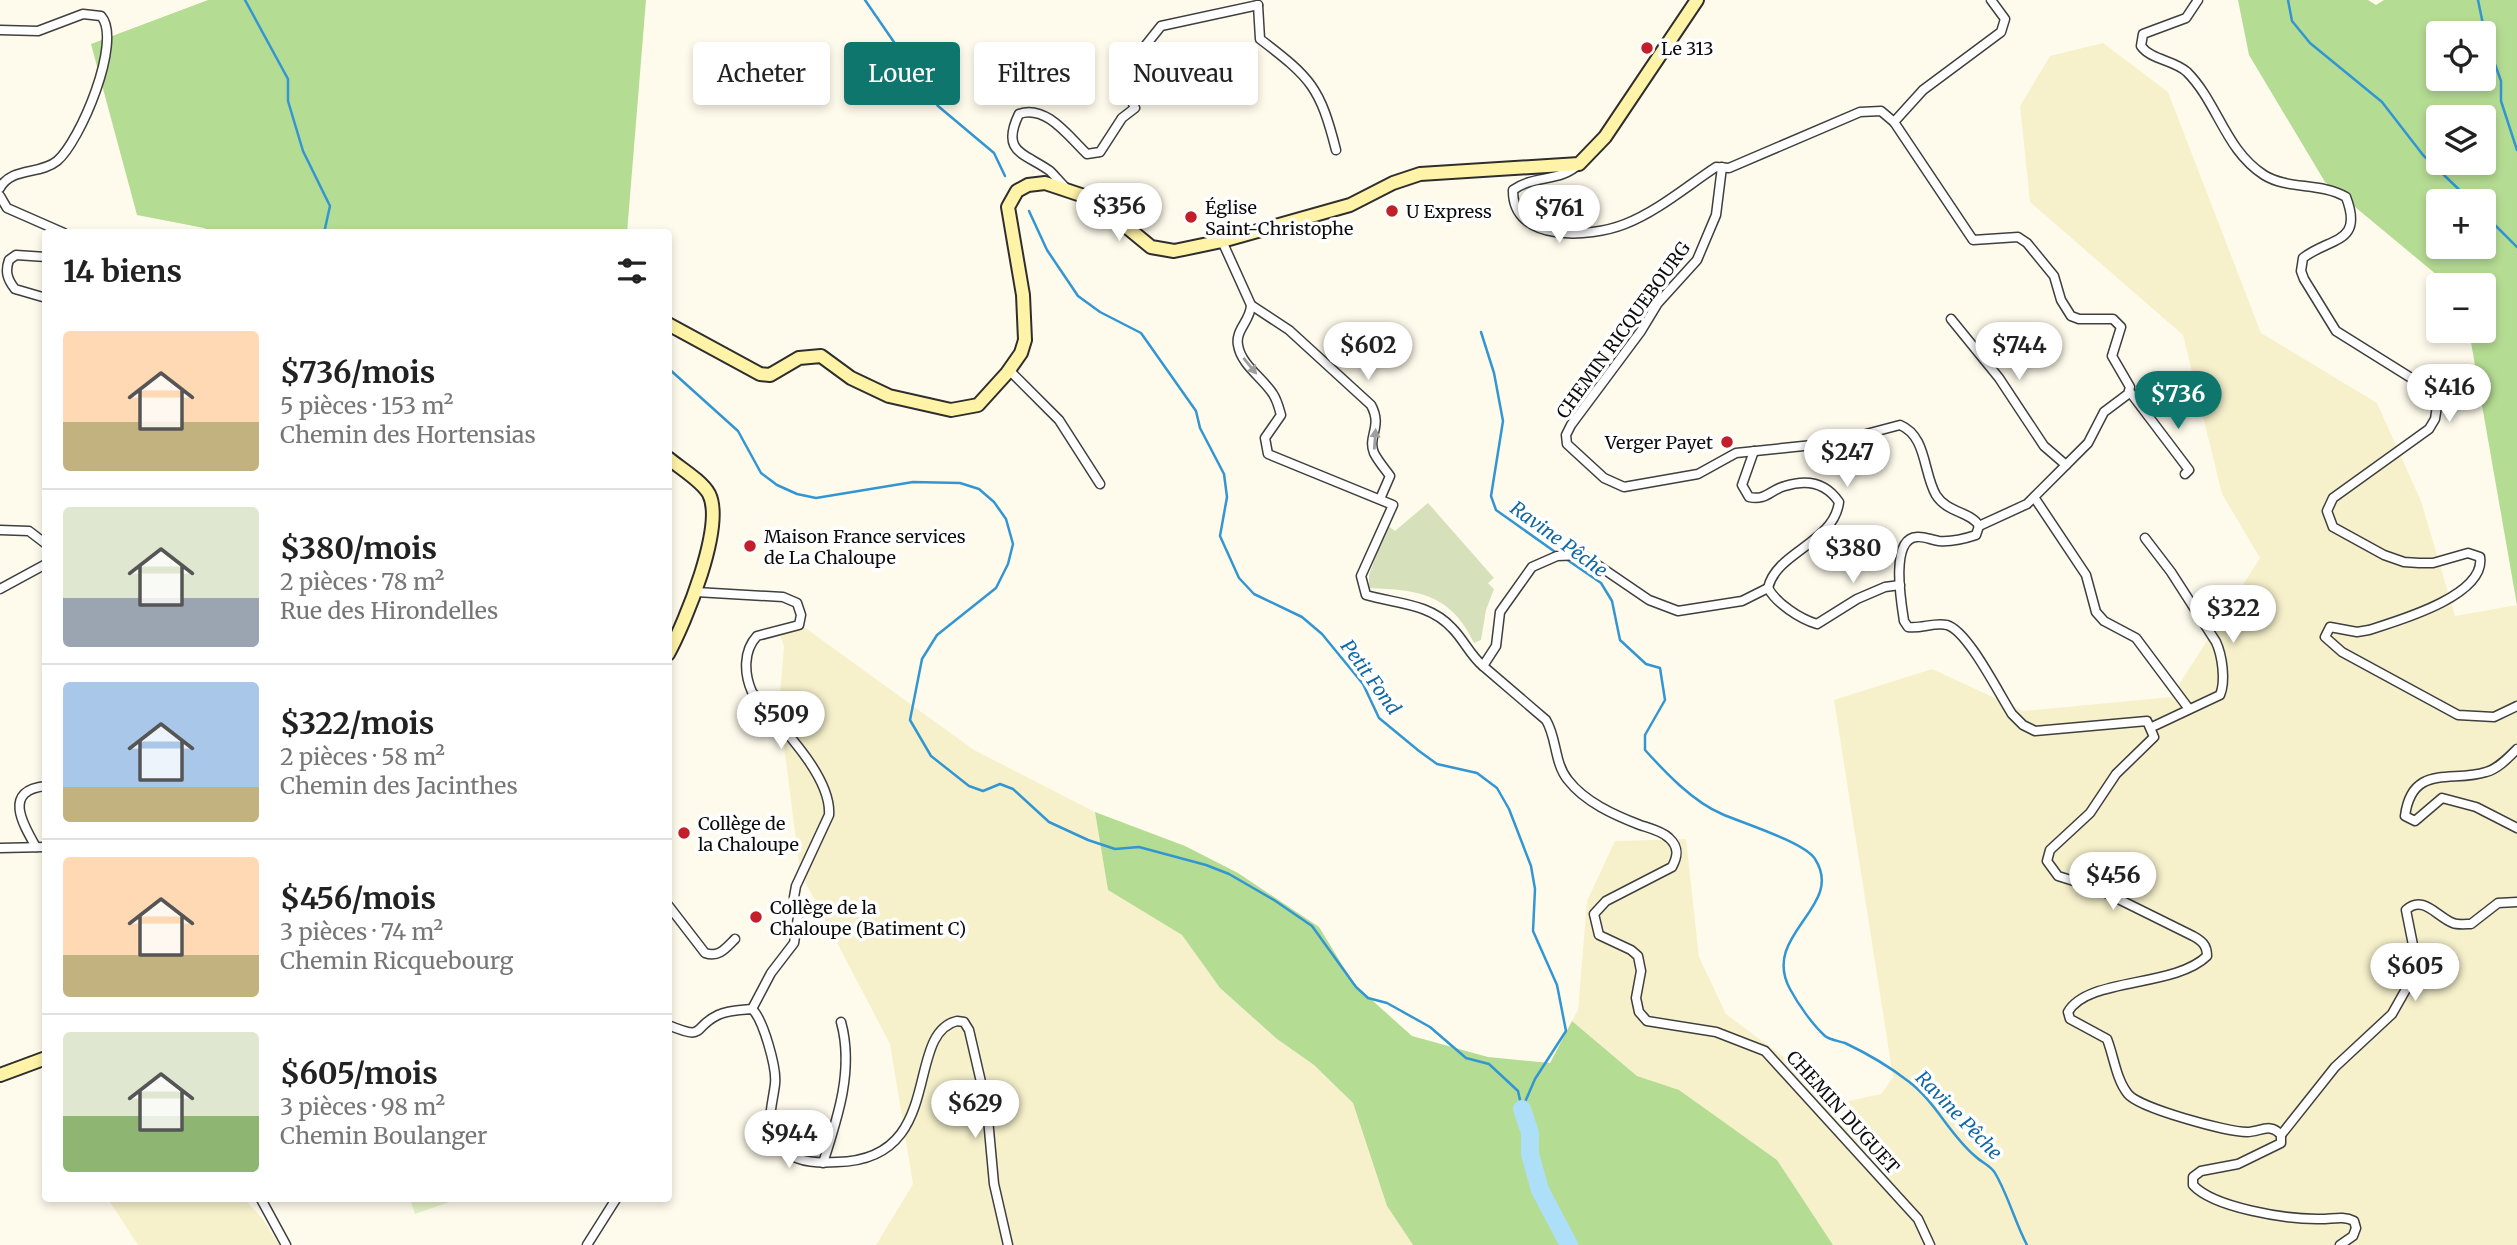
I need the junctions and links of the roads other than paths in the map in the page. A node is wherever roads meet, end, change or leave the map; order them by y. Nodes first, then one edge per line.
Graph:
1 (1697, 0) edge
2 (1991, 0) edge
3 (2198, 0) edge
4 (1260, 2) edge
5 (0, 30) edge
6 (1894, 122) junction
7 (1336, 150) dead end
8 (1580, 164) junction
9 (1722, 167) junction
10 (0, 188) edge
11 (1068, 190) junction
12 (0, 196) edge
13 (55, 229) edge
14 (1222, 241) junction
15 (42, 257) edge
16 (42, 297) edge
17 (1251, 305) junction
18 (1951, 319) dead end
19 (672, 326) edge
20 (1009, 370) junction
21 (2130, 392) junction
22 (1754, 451) junction
23 (672, 461) edge
24 (2066, 465) junction
25 (2185, 474) dead end
26 (1101, 484) dead end
27 (2034, 497) junction
28 (1380, 499) junction
29 (1979, 526) junction
30 (0, 530) edge
31 (2145, 538) dead end
32 (42, 541) edge
33 (42, 566) edge
34 (1900, 585) junction
35 (1768, 588) junction
36 (0, 589) edge
37 (696, 592) junction
38 (672, 647) edge
39 (1483, 666) junction
40 (2517, 706) edge
41 (2189, 709) junction
42 (2152, 727) junction
43 (2517, 749) edge
44 (42, 787) edge
45 (2517, 828) edge
46 (36, 847) junction
47 (42, 847) edge
48 (0, 848) edge
49 (2517, 902) edge
50 (672, 910) edge
51 (735, 939) dead end
52 (752, 1009) junction
53 (841, 1021) dead end
54 (672, 1026) edge
55 (42, 1059) edge
56 (0, 1075) edge
57 (2281, 1135) junction
58 (823, 1163) junction
59 (263, 1202) edge
60 (614, 1202) edge
61 (286, 1245) edge
62 (587, 1245) edge
63 (1008, 1245) edge
64 (1930, 1245) edge
65 (2340, 1245) edge

1 - 8 main road
2 - 6 street
3 - 40 street
4 - 7 street
4 - 11 street
5 - 10 street
6 - 9 street
6 - 21 street
8 - 9 street
8 - 14 main road
9 - 22 street, CHEMIN RICQUEBOURG
11 - 14 main road
11 - 20 main road
12 - 13 street
14 - 17 street
15 - 16 street
28 -> 17 street
17 -> 28 street
18 - 24 street
19 - 20 main road
20 - 26 street
21 - 24 street
21 - 25 street
22 - 29 street, CHEMIN RICQUEBOURG
22 - 35 street
23 - 37 main road
24 - 27 street
27 - 29 street
27 - 41 street
28 - 39 street
29 - 34 street
30 - 32 street
31 - 41 street
33 - 36 street
34 - 35 street
34 - 42 street
35 - 39 street
37 - 38 main road
37 - 52 street
39 - 64 street, CHEMIN DUGUET
41 - 42 street
42 - 57 street
43 - 45 street
44 - 46 street
46 - 47 street
46 - 48 street
49 - 57 street
50 - 51 street
52 - 54 street
52 - 58 street
53 - 58 street
55 - 56 main road
57 - 65 street
58 - 63 street
59 - 61 street
60 - 62 street

